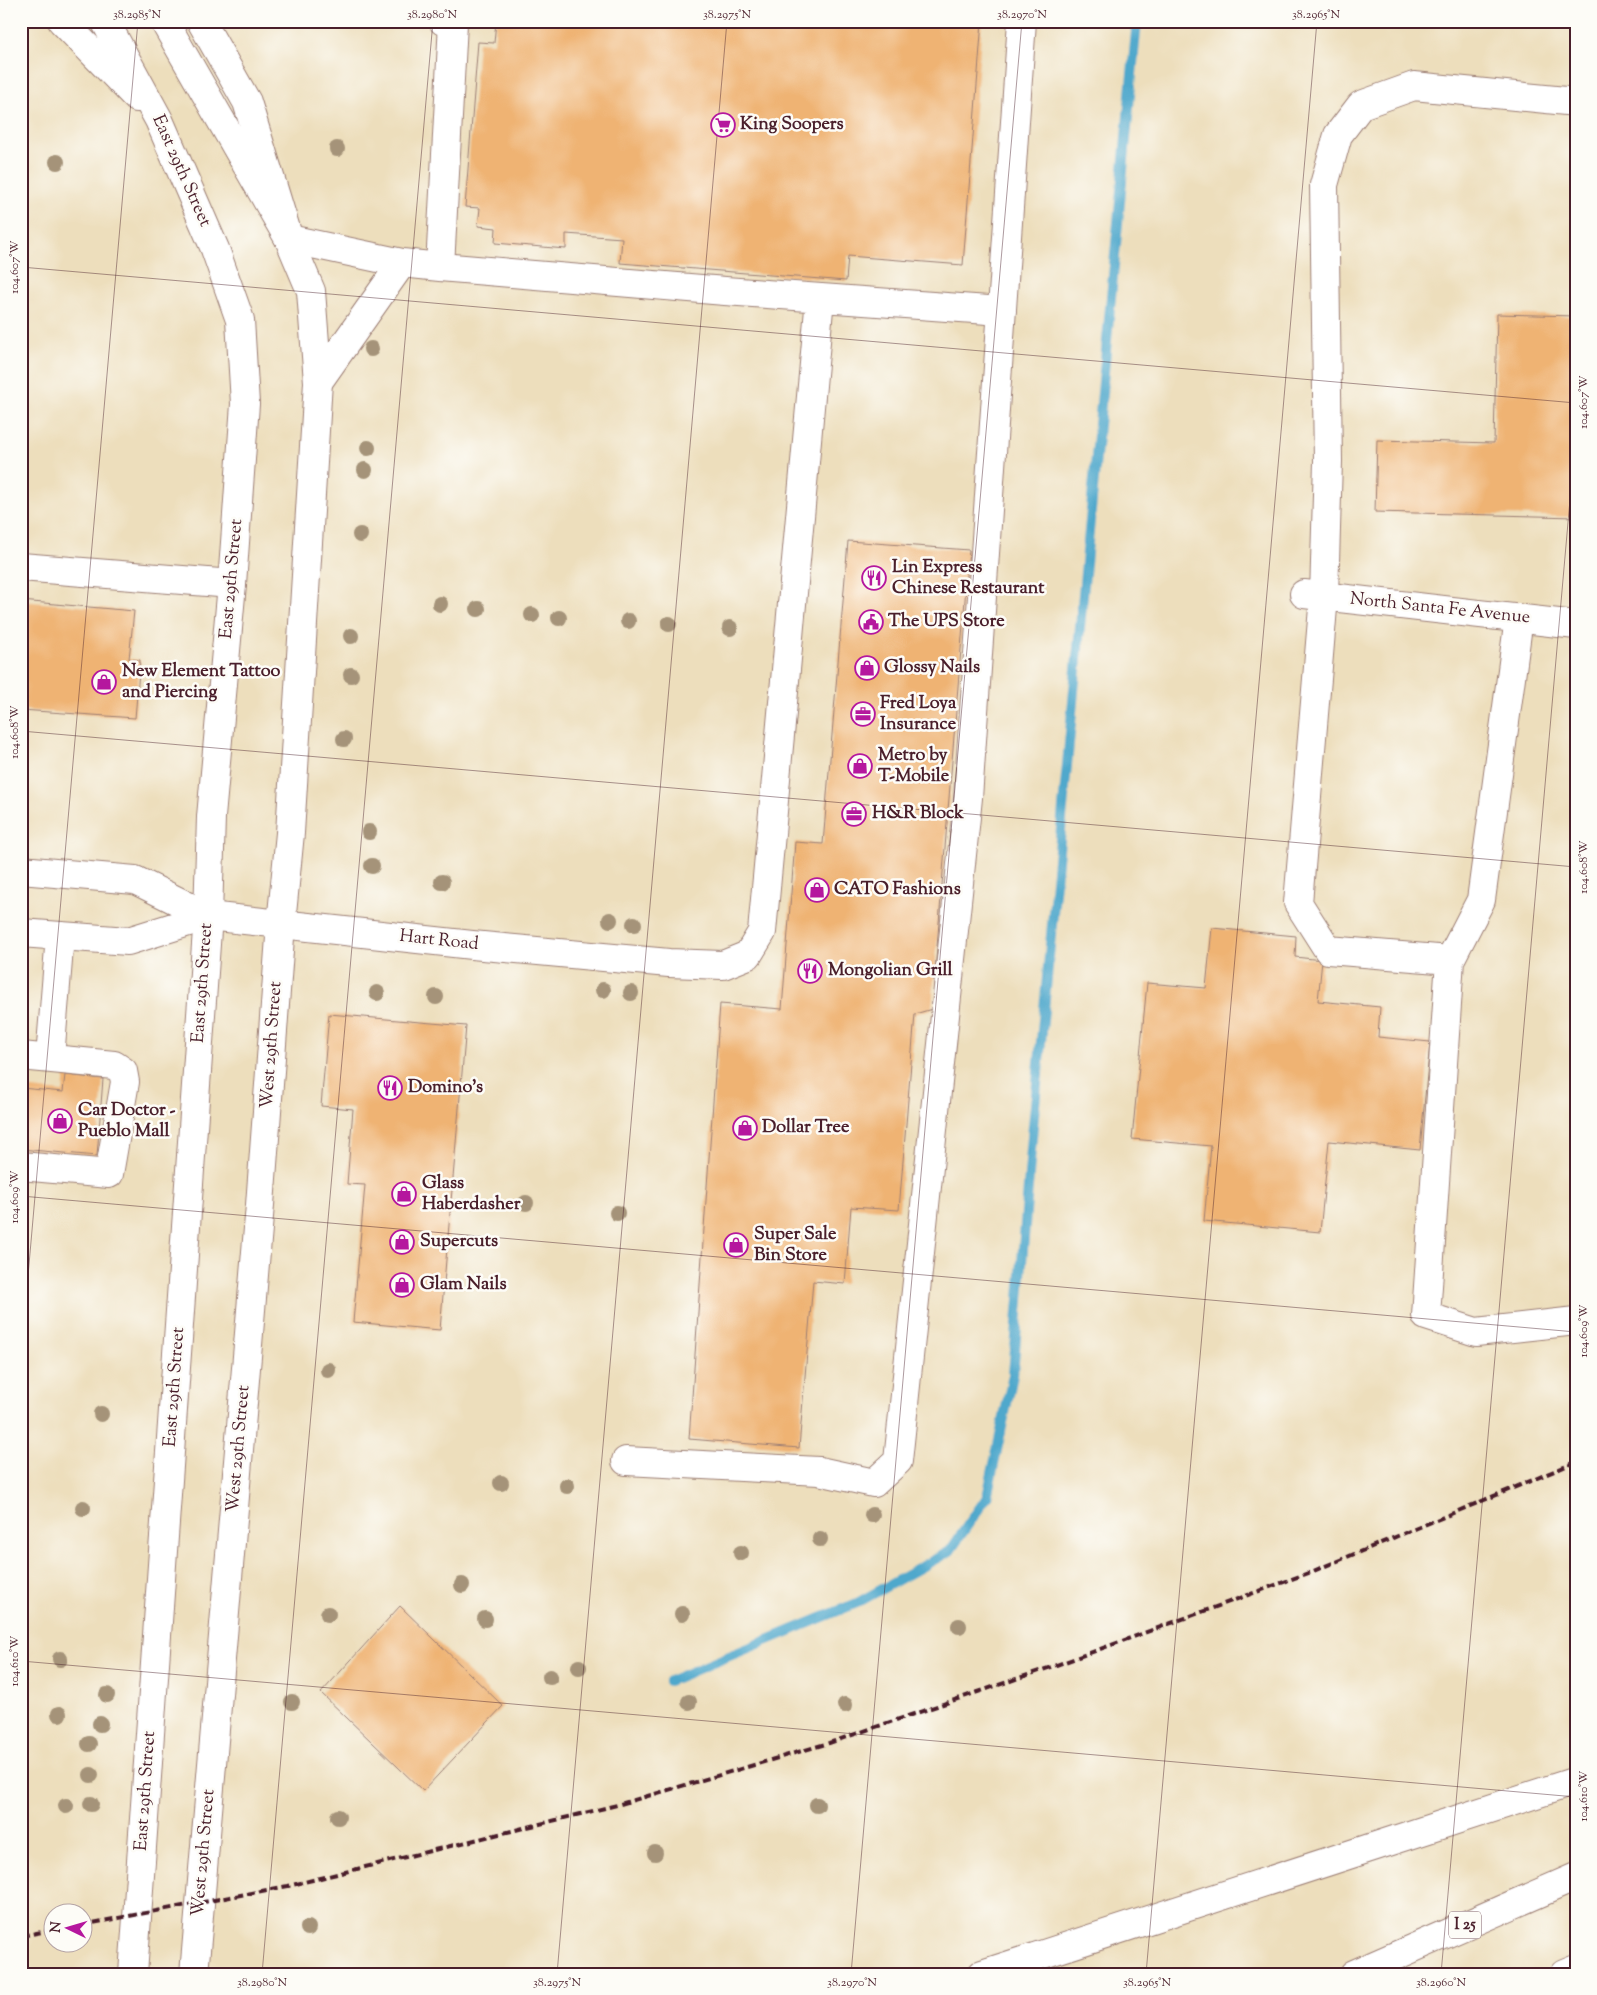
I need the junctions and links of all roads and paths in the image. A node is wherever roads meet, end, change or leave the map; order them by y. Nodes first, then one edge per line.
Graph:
1 (62, 21) edge
2 (105, 21) edge
3 (164, 21) edge
4 (201, 21) edge
5 (443, 21) edge
6 (1022, 21) edge
7 (1576, 102) edge
8 (159, 120) junction
9 (289, 239) junction
10 (402, 263) junction
11 (440, 267) junction
12 (820, 298) junction
13 (1002, 311) junction
14 (318, 382) junction
15 (21, 566) edge
16 (232, 584) junction
17 (1314, 595) junction
18 (1519, 618) junction
19 (1576, 624) edge
20 (21, 870) edge
21 (208, 916) junction
22 (281, 924) junction
23 (21, 932) edge
24 (60, 936) junction
25 (1450, 960) junction
26 (21, 1056) edge
27 (50, 1058) junction
28 (21, 1166) edge
29 (1576, 1321) edge
30 (626, 1461) dead end
31 (1576, 1781) edge
32 (1576, 1876) edge
33 (1576, 1969) edge
34 (133, 1974) edge
35 (194, 1974) edge
36 (982, 1974) edge
37 (1354, 1974) edge
38 (1564, 1974) edge

1 - 8 main road
2 - 8 main road, East 29th Street
3 - 9 main road
4 - 9 main road
5 - 11 main road
6 - 13 main road
7 - 17 main road
8 - 16 main road, East 29th Street
9 - 10 main road
9 - 14 main road
10 - 11 main road
10 - 14 main road
11 - 12 main road
12 - 13 main road
12 - 22 main road, Hart Road
13 - 30 main road
14 - 22 main road
15 - 16 main road
16 - 21 main road, East 29th Street
17 - 18 main road, North Santa Fe Avenue
17 - 25 main road
18 - 19 main road, North Santa Fe Avenue
18 - 25 main road
20 - 21 main road, Hart Road
21 - 22 main road, Hart Road
21 - 24 main road, Hart Road
21 - 34 main road, East 29th Street
22 - 35 main road, West 29th Street
23 - 24 main road, Hart Road
24 - 27 main road
25 - 29 main road
26 - 27 main road
27 - 28 main road
31 - 36 main road
32 - 37 main road, I 25
33 - 38 main road

